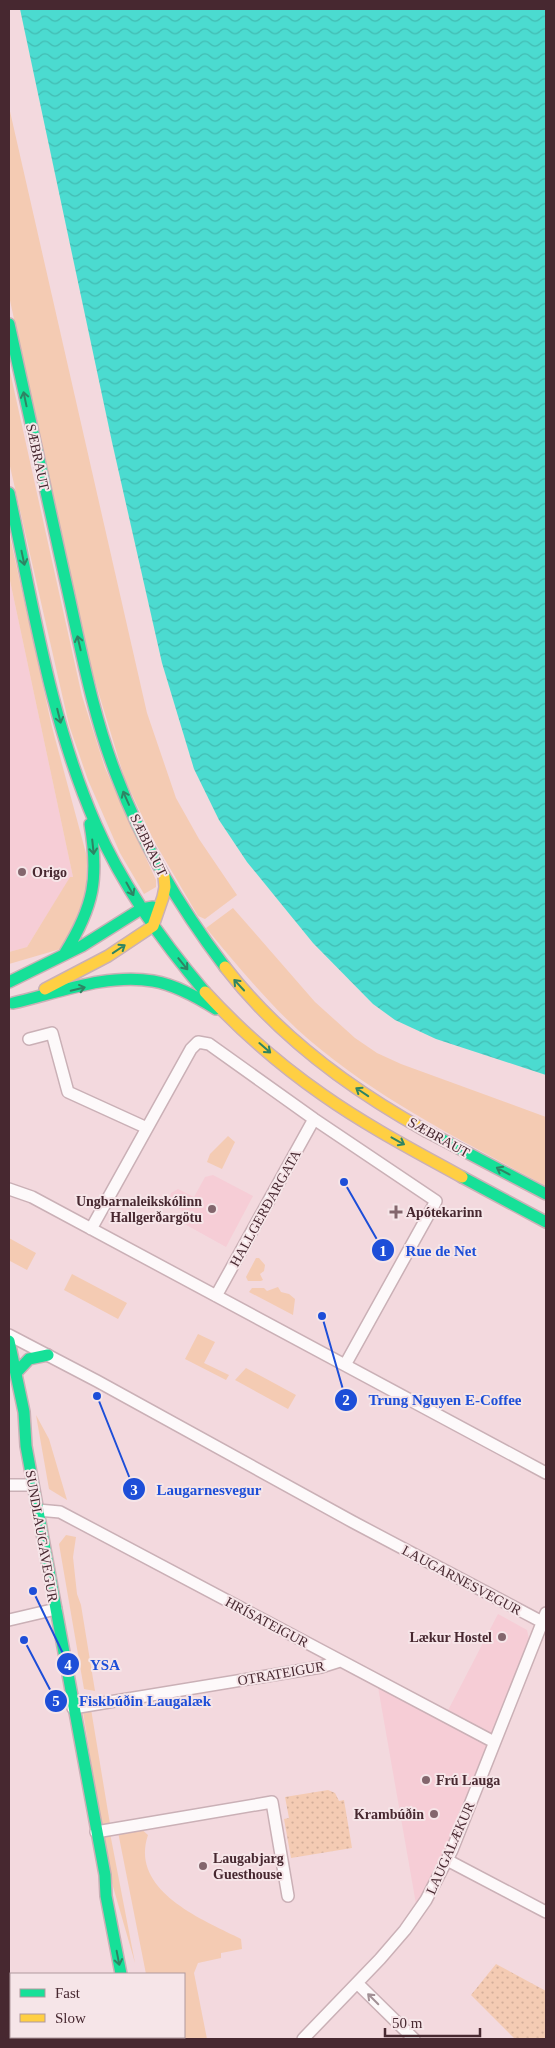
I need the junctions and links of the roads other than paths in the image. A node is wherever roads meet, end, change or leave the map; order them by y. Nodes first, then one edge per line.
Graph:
1 (9, 324) edge
2 (9, 493) edge
3 (85, 799) junction
4 (164, 876) junction
5 (141, 908) junction
6 (160, 908) junction
7 (153, 926) junction
8 (193, 926) junction
9 (64, 955) junction
10 (9, 982) edge
11 (11, 1004) edge
12 (228, 1016) junction
13 (29, 1039) dead end
14 (314, 1119) junction
15 (147, 1128) junction
16 (9, 1189) edge
17 (546, 1194) edge
18 (546, 1222) edge
19 (91, 1229) junction
20 (216, 1296) junction
21 (9, 1335) edge
22 (9, 1341) edge
23 (48, 1355) junction
24 (345, 1365) junction
25 (12, 1376) edge
26 (546, 1473) edge
27 (9, 1485) edge
28 (34, 1486) junction
29 (38, 1510) junction
30 (56, 1609) junction
31 (9, 1620) edge
32 (545, 1620) edge
33 (340, 1661) junction
34 (74, 1708) junction
35 (494, 1742) junction
36 (96, 1832) junction
37 (447, 1860) junction
38 (105, 1875) junction
39 (288, 1896) dead end
40 (546, 1912) edge
41 (121, 1973) edge
42 (132, 1973) edge
43 (357, 1983) junction
44 (303, 2039) edge
45 (414, 2039) edge

4 -> 1 main road, SÆBRAUT
2 -> 3 main road, SÆBRAUT
3 -> 5 main road, SÆBRAUT
3 -> 9 main road
4 - 6 main road
4 - 8 main road, SÆBRAUT
5 - 6 main road
5 - 7 main road, SÆBRAUT
5 - 9 main road
6 - 7 main road
6 - 8 main road
11 -> 7 main road
7 -> 12 main road, SÆBRAUT
17 -> 8 main road, SÆBRAUT
9 - 10 main road
11 -> 12 main road
12 -> 18 main road, SÆBRAUT
13 - 15 street
14 - 15 street
14 - 20 street, HALLGERÐARGATA
14 - 24 street
15 - 19 street
16 - 19 street
19 - 20 street
20 - 24 street
21 - 23 street, LAUGARNESVEGUR
22 - 25 main road, SUNDLAUGAVEGUR
23 - 25 main road
23 - 32 street, LAUGARNESVEGUR
24 - 26 street
25 - 28 main road, SUNDLAUGAVEGUR
27 - 28 street
28 - 29 main road, SUNDLAUGAVEGUR
29 - 30 main road, SUNDLAUGAVEGUR
29 - 33 street, HRÍSATEIGUR
30 - 31 street
30 - 34 main road, SUNDLAUGAVEGUR
32 - 35 street, LAUGALÆKUR
33 - 34 street, OTRATEIGUR
33 - 35 street, HRÍSATEIGUR
34 - 36 main road, SUNDLAUGAVEGUR
35 - 37 street, LAUGALÆKUR
36 - 38 main road, SUNDLAUGAVEGUR
36 - 39 street
37 - 40 street
37 - 43 street, LAUGALÆKUR
38 -> 41 main road, SUNDLAUGAVEGUR
38 - 42 main road, SUNDLAUGAVEGUR
43 - 44 street, LAUGALÆKUR
45 -> 43 street

